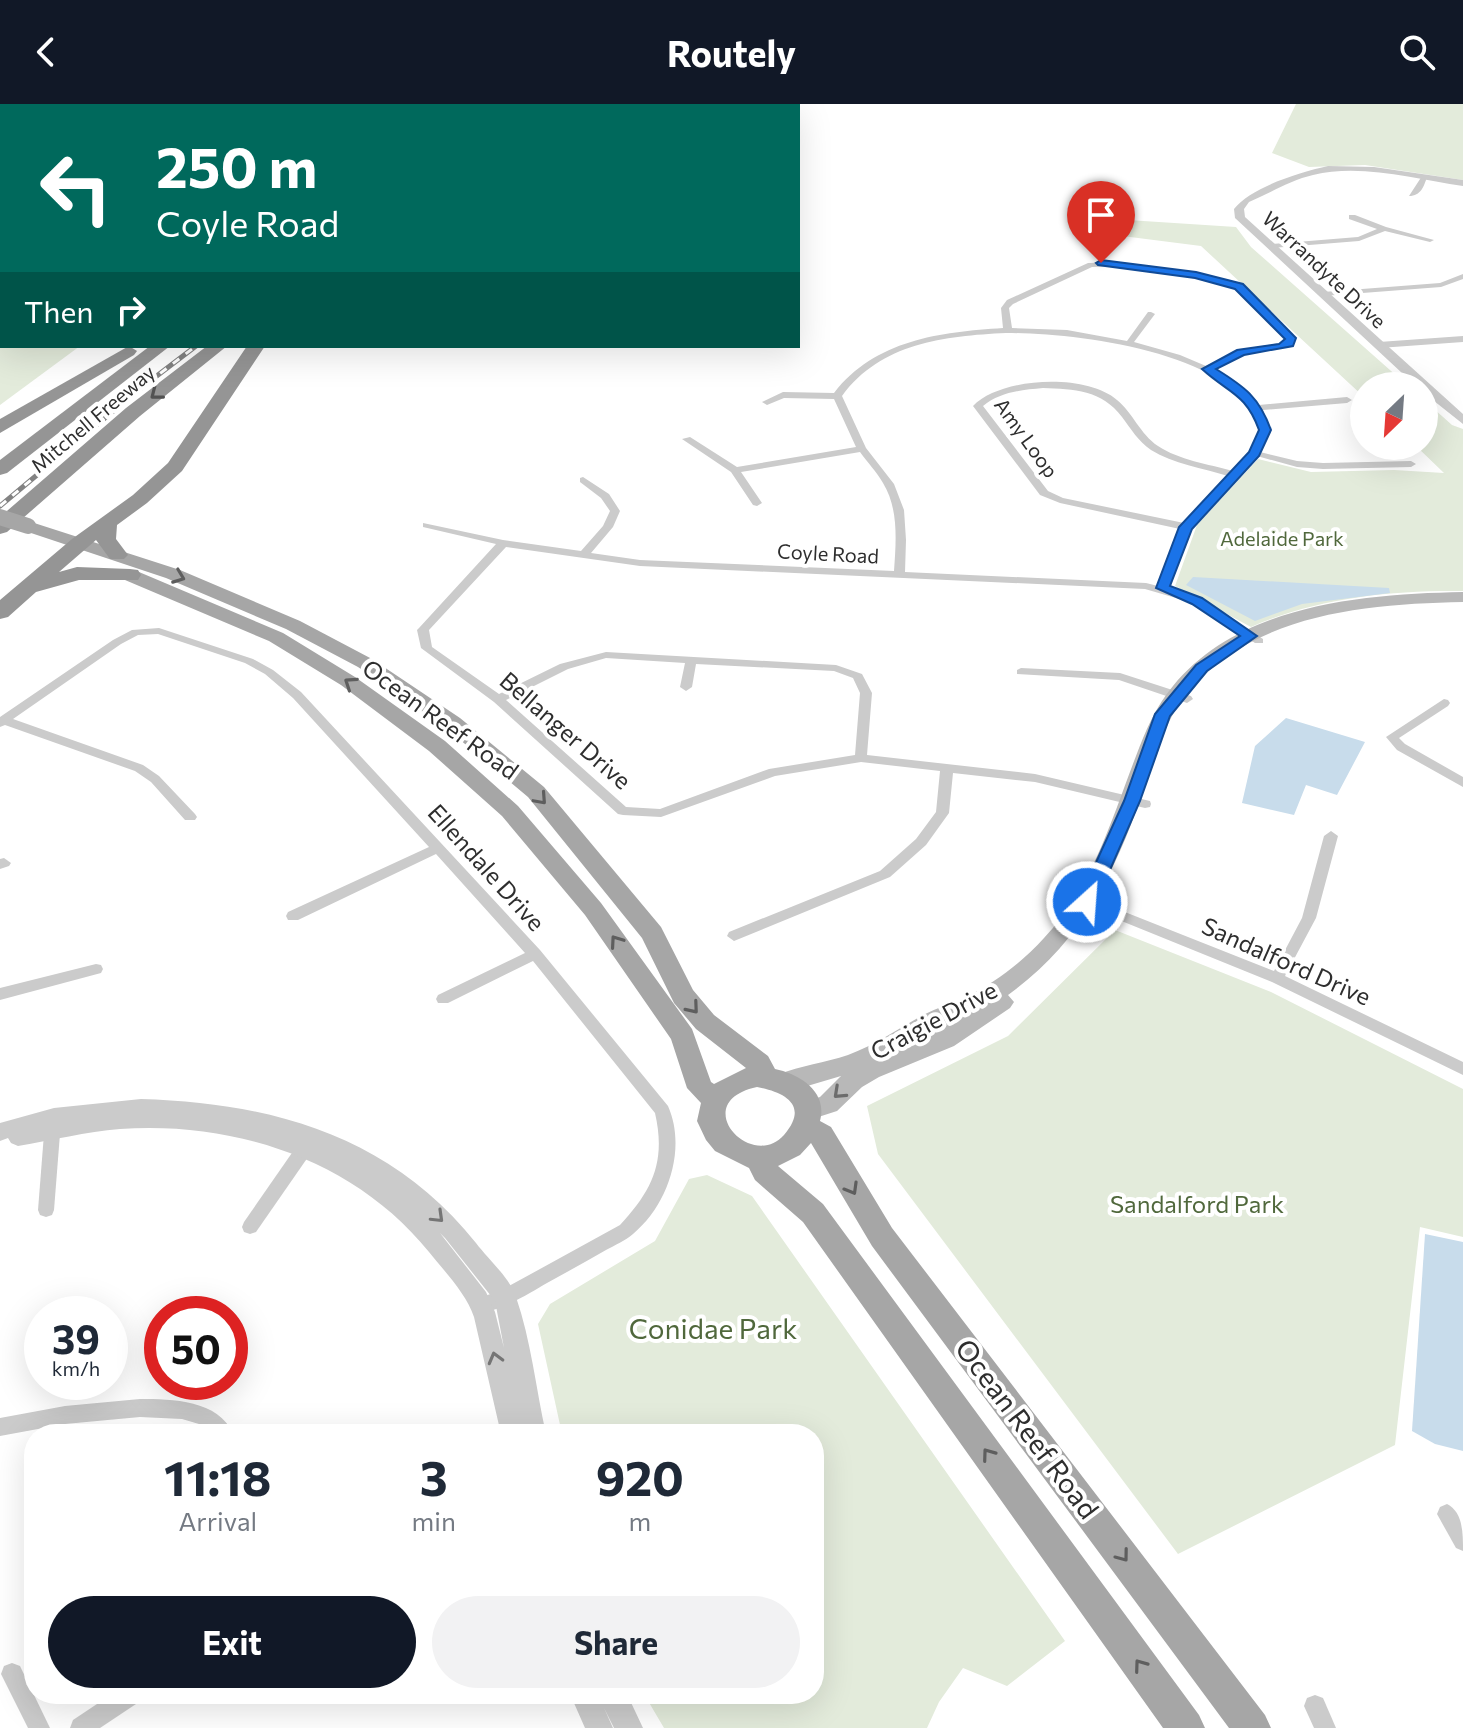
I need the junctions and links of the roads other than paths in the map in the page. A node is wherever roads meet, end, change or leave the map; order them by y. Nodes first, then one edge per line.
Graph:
1 (1424, 177) junction
2 (1463, 183) edge
3 (1412, 194) dead end
4 (1352, 217) dead end
5 (1384, 229) junction
6 (1430, 240) dead end
7 (1272, 246) junction
8 (1463, 276) edge
9 (1323, 294) junction
10 (1151, 314) dead end
11 (1008, 330) junction
12 (1463, 339) edge
13 (1129, 344) junction
14 (1379, 345) junction
15 (133, 348) edge
16 (158, 348) edge
17 (215, 348) edge
18 (255, 348) edge
19 (1208, 369) junction
20 (1408, 372) edge
21 (837, 396) junction
22 (1438, 399) edge
23 (1347, 400) dead end
24 (767, 402) dead end
25 (1257, 408) junction
26 (1463, 420) edge
27 (0, 427) edge
28 (687, 439) dead end
29 (862, 449) junction
30 (1255, 453) junction
31 (1411, 464) dead end
32 (0, 469) edge
33 (735, 470) junction
34 (1235, 475) junction
35 (583, 480) dead end
36 (757, 503) dead end
37 (0, 517) edge
38 (107, 524) junction
39 (427, 525) dead end
40 (1186, 527) junction
41 (0, 529) edge
42 (23, 531) junction
43 (503, 543) junction
44 (73, 548) junction
45 (117, 555) junction
46 (583, 556) junction
47 (130, 575) junction
48 (899, 575) junction
49 (1163, 588) junction
50 (1463, 600) edge
51 (6, 607) edge
52 (1258, 637) junction
53 (691, 661) junction
54 (1021, 672) dead end
55 (686, 687) dead end
56 (1181, 697) junction
57 (498, 699) junction
58 (1444, 703) dead end
59 (2, 722) edge
60 (861, 758) junction
61 (947, 769) junction
62 (1463, 783) edge
63 (1138, 802) junction
64 (190, 817) dead end
65 (1331, 836) dead end
66 (437, 848) junction
67 (1092, 904) junction
68 (293, 916) dead end
69 (734, 936) dead end
70 (535, 954) junction
71 (96, 969) dead end
72 (1277, 978) junction
73 (0, 994) edge
74 (443, 999) dead end
75 (1463, 1069) edge
76 (776, 1079) junction
77 (715, 1099) junction
78 (808, 1119) junction
79 (52, 1124) junction
80 (0, 1132) edge
81 (309, 1141) junction
82 (0, 1142) edge
83 (758, 1156) junction
84 (46, 1210) dead end
85 (250, 1227) dead end
86 (505, 1297) junction
87 (481, 1305) junction
88 (212, 1424) edge
89 (511, 1424) edge
90 (532, 1424) edge
91 (0, 1427) edge
92 (1447, 1514) dead end
93 (1463, 1541) edge
94 (12, 1674) dead end
95 (24, 1698) edge
96 (27, 1704) edge
97 (116, 1704) edge
98 (588, 1704) edge
99 (617, 1704) edge
100 (1315, 1706) dead end
101 (627, 1727) edge
102 (39, 1728) edge
103 (81, 1728) edge
104 (599, 1728) edge
105 (1186, 1728) edge
106 (1252, 1728) edge
107 (1325, 1728) edge

1 - 2 street, Warrandyte Drive
1 - 3 street
1 - 7 street, Warrandyte Drive
4 - 5 street
5 - 6 street
5 - 7 street
7 - 9 street, Warrandyte Drive
8 - 9 street
9 - 14 street, Warrandyte Drive
10 - 13 street
11 - 13 street
11 - 19 street
11 - 21 street
12 - 14 street
13 - 19 street
14 - 20 street, Warrandyte Drive
15 - 27 highway
16 - 32 highway, Mitchell Freeway
17 -> 41 highway, Mitchell Freeway
18 - 38 highway
19 - 25 street
21 - 24 street
21 - 29 street
22 - 26 street, Warrandyte Drive
23 - 25 street
25 - 30 street
28 - 33 street
29 - 33 street
29 - 48 street
30 - 31 street
30 - 34 street
33 - 36 street
34 - 40 street
34 - 40 street, Amy Loop
35 - 46 street
37 - 42 main road, Ocean Reef Road, bridge
38 - 44 highway
38 - 45 highway
39 - 43 street, Coyle Road
40 - 49 street
41 - 42 main road, Ocean Reef Road
42 - 44 main road, Ocean Reef Road
43 - 46 street, Coyle Road
43 - 57 street, Bellanger Drive
44 - 45 main road, Ocean Reef Road
44 - 47 main road, Ocean Reef Road
44 - 51 highway
45 -> 76 main road, Ocean Reef Road
46 - 48 street, Coyle Road
47 - 51 highway
77 -> 47 main road, Ocean Reef Road
48 - 49 street, Coyle Road
49 - 52 street, Coyle Road
50 - 52 main road, Craigie Drive
52 - 56 main road, Craigie Drive
53 - 55 street
53 - 57 street
53 - 60 street
54 - 56 street
56 - 63 main road, Craigie Drive
57 - 60 street, Bellanger Drive
58 - 62 street
59 - 64 street
59 - 66 street, Ellendale Drive
60 - 61 street, Bellanger Drive
61 - 63 street, Bellanger Drive
61 - 69 street
63 - 67 main road, Craigie Drive
65 - 72 street
66 - 68 street
66 - 70 street, Ellendale Drive
67 - 72 street, Sandalford Drive
67 - 76 main road, Craigie Drive
67 -> 78 main road, Craigie Drive
70 - 74 street
70 - 86 street, Ellendale Drive
71 - 73 street
72 - 75 street, Sandalford Drive
76 - 77 main road
76 - 78 main road
77 - 83 main road
78 - 83 main road
78 -> 106 main road, Ocean Reef Road
79 - 80 street
79 - 81 street
79 - 82 street
79 - 84 street
81 - 85 street
81 -> 86 street
81 - 87 street
105 -> 83 main road, Ocean Reef Road
86 - 87 street, Ellendale Drive
86 - 90 street
89 -> 87 street
88 - 91 street
92 - 93 street
94 - 95 street
96 - 102 street
97 - 103 street
98 - 104 street
99 - 101 street
100 - 107 street

